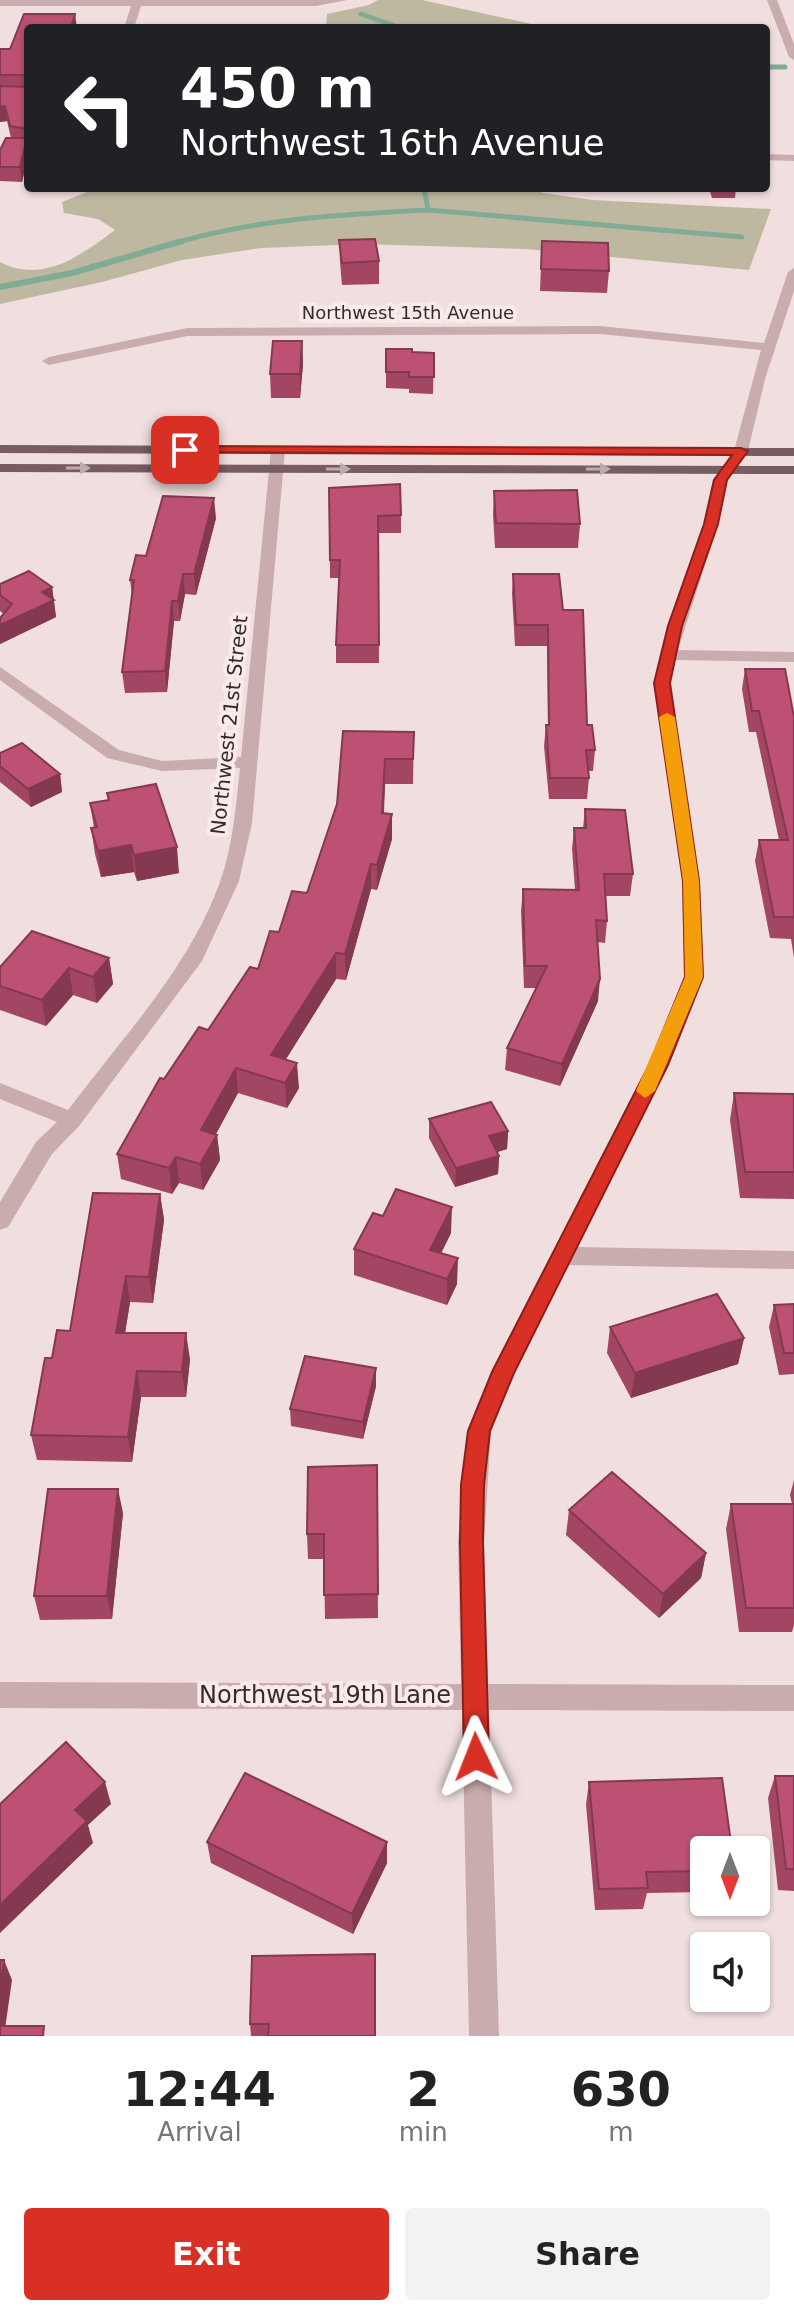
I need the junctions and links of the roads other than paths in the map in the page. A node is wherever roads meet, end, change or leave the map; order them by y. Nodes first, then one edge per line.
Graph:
1 (342, 0) edge
2 (772, 0) edge
3 (0, 3) edge
4 (137, 3) junction
5 (130, 24) edge
6 (794, 57) edge
7 (770, 157) edge
8 (794, 158) edge
9 (794, 272) edge
10 (787, 307) edge
11 (768, 347) junction
12 (49, 361) dead end
13 (0, 449) edge
14 (794, 452) edge
15 (277, 459) junction
16 (735, 460) junction
17 (0, 468) edge
18 (794, 470) edge
19 (668, 655) junction
20 (794, 657) edge
21 (0, 672) edge
22 (249, 762) junction
23 (0, 1091) edge
24 (72, 1120) junction
25 (0, 1221) edge
26 (564, 1256) junction
27 (794, 1260) edge
28 (0, 1695) edge
29 (475, 1695) junction
30 (794, 1698) edge
31 (484, 2036) edge

1 - 4 street
2 - 6 street
3 - 4 street
4 - 5 street
7 - 8 street
9 - 10 street
10 - 11 street
11 - 12 street, Northwest 15th Avenue
11 - 16 street
13 - 15 main road
14 - 16 main road
15 -> 16 main road
15 - 16 main road
17 -> 15 main road
15 - 22 street, Northwest 21st Street
16 - 18 main road
16 - 19 street
19 - 20 street
19 - 26 street
21 - 22 street
22 - 24 street, Northwest 21st Street
23 - 24 street
24 - 25 street, Northwest 21st Street
26 - 27 street
26 - 29 street
28 - 29 street, Northwest 19th Lane
29 - 30 street, Northwest 19th Lane
29 - 31 street

